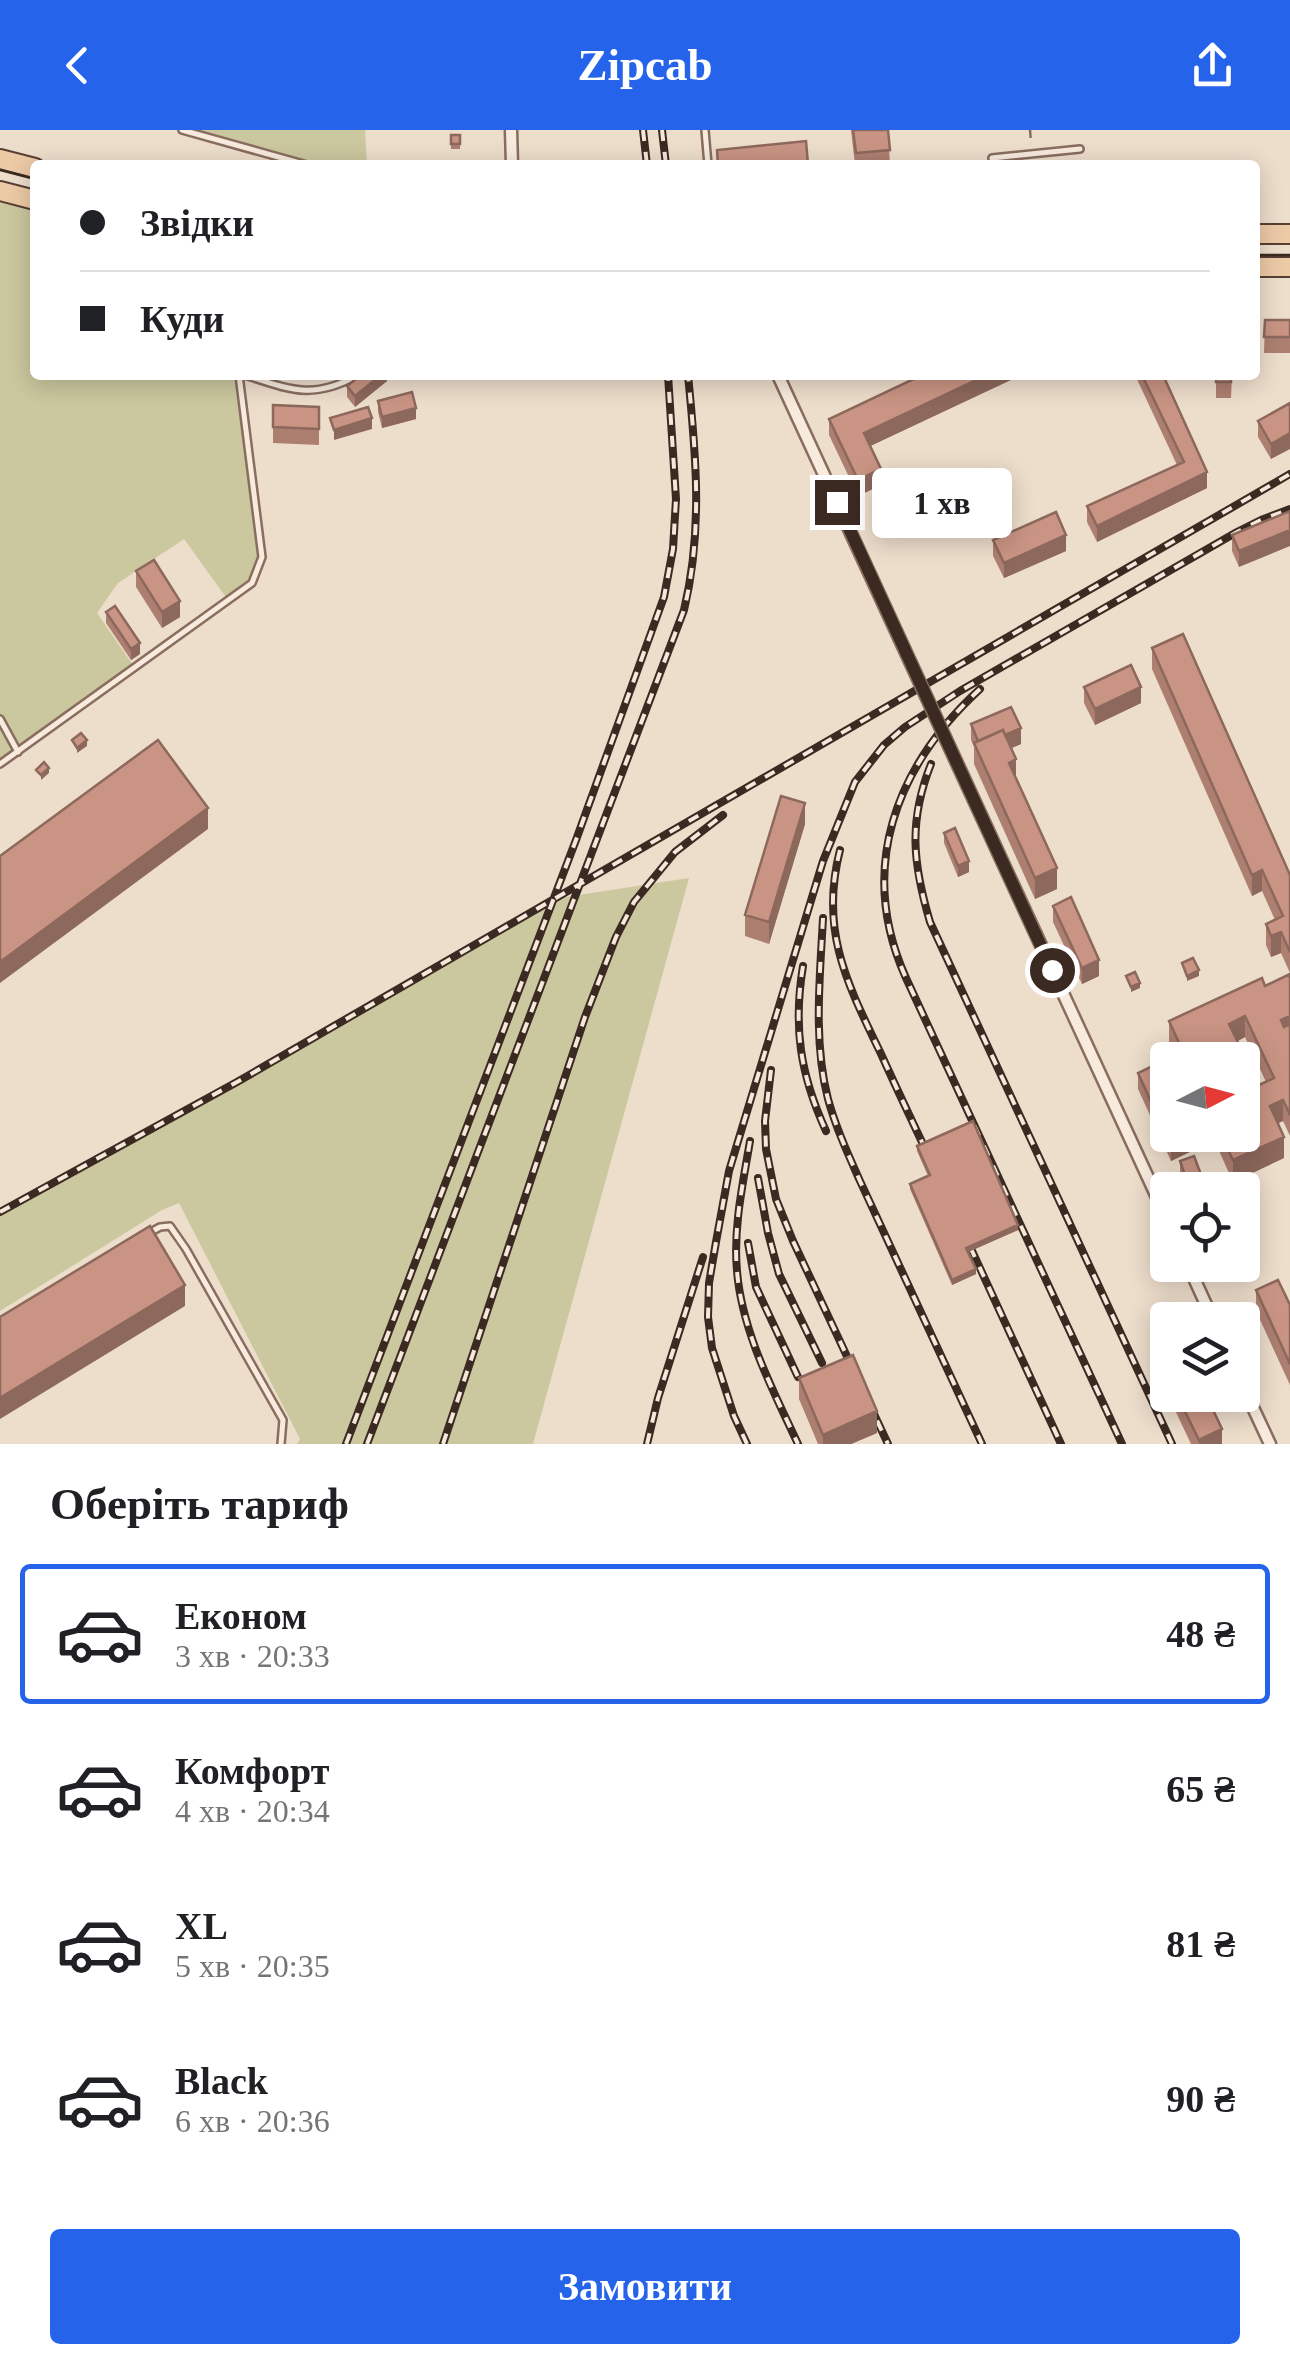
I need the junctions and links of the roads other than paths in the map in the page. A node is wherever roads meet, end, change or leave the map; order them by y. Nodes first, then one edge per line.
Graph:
1 (182, 130) edge
2 (511, 130) edge
3 (705, 130) edge
4 (201, 132) edge
5 (1080, 148) dead end
6 (0, 159) edge
7 (291, 160) edge
8 (512, 160) edge
9 (708, 160) edge
10 (992, 160) edge
11 (30, 167) edge
12 (0, 191) edge
13 (30, 199) edge
14 (1260, 234) edge
15 (1290, 234) edge
16 (1260, 267) edge
17 (1290, 268) edge
18 (243, 380) edge
19 (258, 380) edge
20 (350, 380) edge
21 (780, 380) edge
22 (0, 719) edge
23 (18, 752) junction
24 (0, 764) edge
25 (1150, 1182) edge
26 (144, 1237) edge
27 (1255, 1412) edge
28 (281, 1444) edge
29 (1270, 1444) edge

1 - 4 lane
2 - 8 street
3 - 9 lane
4 - 7 lane
5 - 10 lane
6 - 11 main road
12 - 13 main road
14 - 15 main road
16 - 17 main road
18 - 23 lane
19 - 20 lane
21 - 25 street, bridge
22 - 23 lane
23 - 24 lane
26 - 28 lane
27 - 29 street

